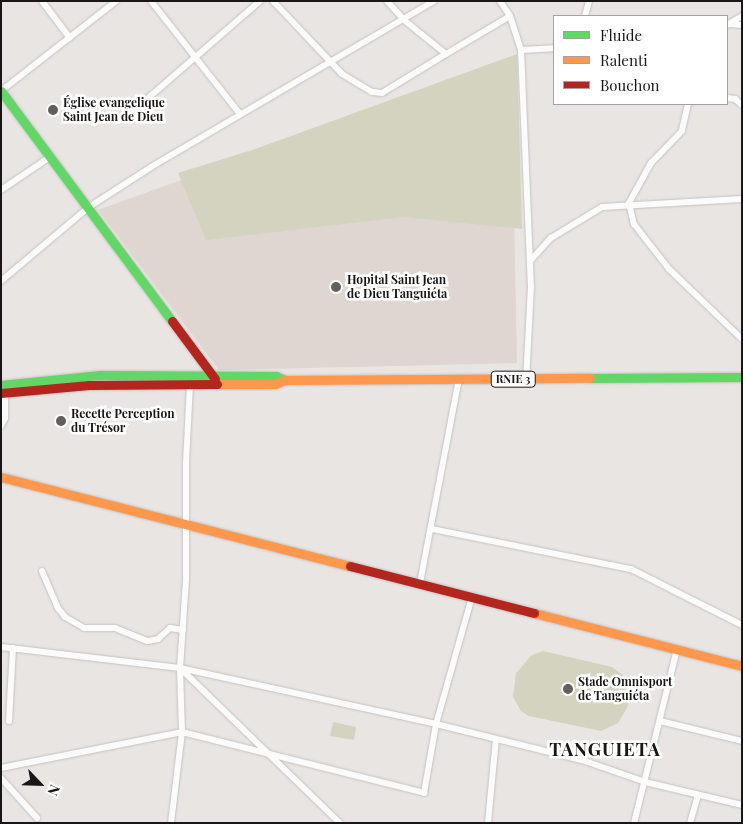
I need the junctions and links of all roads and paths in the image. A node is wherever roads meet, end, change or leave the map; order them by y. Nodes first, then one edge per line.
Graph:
1 (42, 1) edge
2 (116, 1) edge
3 (151, 1) edge
4 (260, 1) edge
5 (274, 1) edge
6 (387, 1) edge
7 (434, 1) edge
8 (500, 1) edge
9 (589, 1) edge
10 (585, 15) edge
11 (510, 16) junction
12 (742, 16) edge
13 (404, 20) junction
14 (728, 25) edge
15 (742, 25) edge
16 (70, 38) junction
17 (553, 48) edge
18 (521, 50) junction
19 (446, 54) junction
20 (195, 57) junction
21 (331, 62) junction
22 (1, 91) edge
23 (728, 98) edge
24 (4, 103) edge
25 (688, 105) edge
26 (742, 105) edge
27 (132, 112) dead end
28 (239, 113) junction
29 (50, 157) junction
30 (1, 190) edge
31 (742, 199) edge
32 (629, 203) junction
33 (89, 207) junction
34 (530, 261) junction
35 (1, 281) edge
36 (742, 339) edge
37 (742, 377) edge
38 (459, 379) junction
39 (215, 380) junction
40 (526, 380) junction
41 (61, 382) junction
42 (190, 385) junction
43 (2, 391) edge
44 (1, 426) edge
45 (1, 477) edge
46 (186, 525) junction
47 (432, 529) junction
48 (42, 571) dead end
49 (420, 583) junction
50 (472, 597) junction
51 (742, 625) edge
52 (183, 630) junction
53 (1, 647) edge
54 (13, 648) junction
55 (677, 649) junction
56 (742, 666) edge
57 (180, 668) junction
58 (9, 721) dead end
59 (660, 721) junction
60 (436, 724) junction
61 (182, 732) junction
62 (496, 739) junction
63 (742, 741) edge
64 (266, 752) junction
65 (1, 768) edge
66 (1, 778) edge
67 (645, 782) junction
68 (698, 795) junction
69 (742, 805) edge
70 (37, 818) dead end
71 (170, 823) edge
72 (340, 823) edge
73 (488, 823) edge
74 (634, 823) edge
75 (690, 823) edge

1 - 16 street
2 - 16 street
3 - 20 street
4 - 20 street
5 - 21 street
6 - 13 street
7 - 13 street
8 - 11 street
9 - 10 street
11 - 18 street
11 - 19 street
12 - 14 street
13 - 19 street
13 - 21 street
14 - 15 street
16 - 22 street
17 - 18 street
18 - 34 street
19 - 21 street
20 - 27 street
20 - 28 street
21 - 28 street
22 - 24 main road
23 - 26 street
24 - 29 main road
25 - 32 street
28 - 33 street
29 - 30 street
29 - 33 main road
31 - 32 street
32 - 34 street
32 - 36 street
33 - 35 street
33 - 39 main road
34 - 40 street
37 - 40 main road, RNIE 3
38 - 39 main road, RNIE 3
38 - 40 main road, RNIE 3
38 - 47 street
39 - 41 main road, RNIE 3
39 - 42 main road, RNIE 3
41 - 42 main road, RNIE 3
41 - 43 main road, RNIE 3
42 - 46 street
43 - 44 street
45 - 46 main road
46 - 49 main road
46 - 52 street
47 - 49 street
47 - 51 street
48 - 52 street
49 - 50 main road
50 - 55 main road
50 - 60 street
52 - 57 street
53 - 54 street
54 - 57 street
54 - 58 street
55 - 56 main road
55 - 59 street
57 - 60 street
57 - 61 street
57 - 64 street
59 - 63 street
59 - 67 street
60 - 62 street
60 - 64 street
61 - 64 street
61 - 65 street
61 - 71 street
62 - 67 street
62 - 73 street
64 - 72 street
66 - 70 street
67 - 68 street
67 - 74 street
68 - 69 street
68 - 75 street

